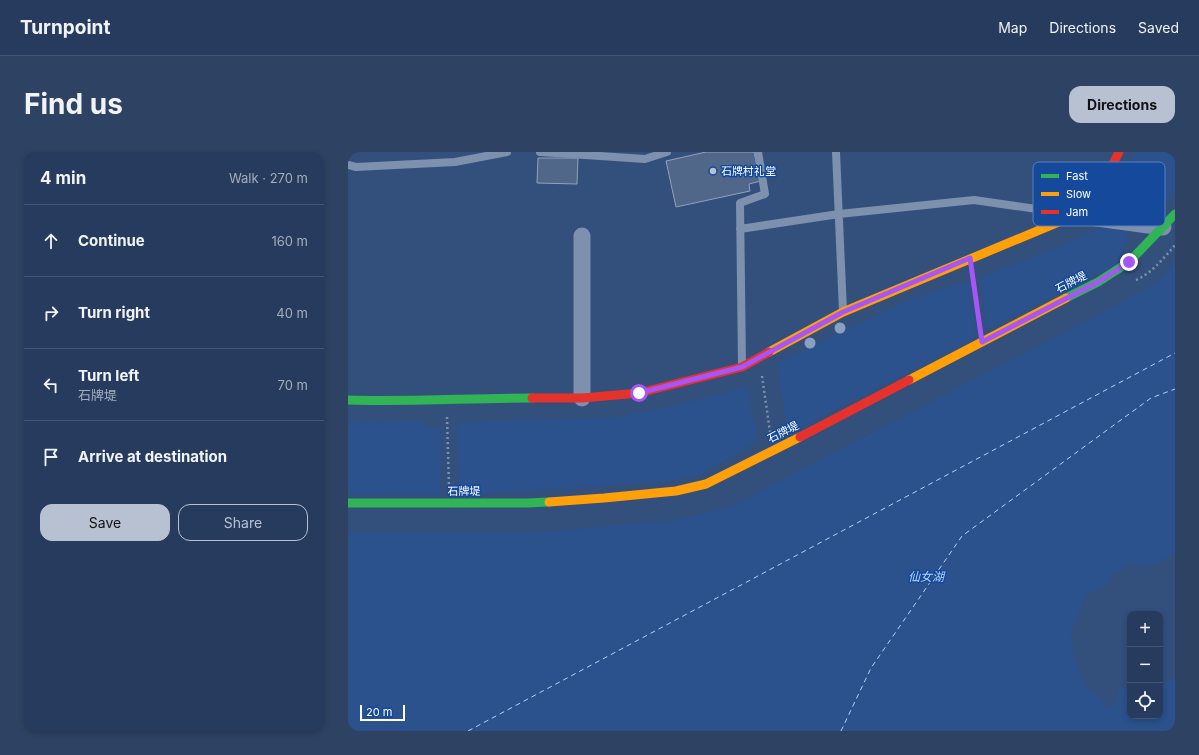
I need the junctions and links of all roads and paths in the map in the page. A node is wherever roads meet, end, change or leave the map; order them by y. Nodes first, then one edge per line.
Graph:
1 (507, 152) edge
2 (540, 152) edge
3 (667, 152) edge
4 (758, 152) edge
5 (836, 152) edge
6 (1119, 152) edge
7 (1114, 162) edge
8 (348, 165) edge
9 (1033, 209) edge
10 (839, 214) junction
11 (1175, 214) edge
12 (1165, 225) edge
13 (1048, 226) edge
14 (1156, 226) edge
15 (1163, 227) joint
16 (740, 229) junction
17 (582, 236) dead end
18 (970, 258) junction
19 (843, 312) junction
20 (982, 342) junction
21 (759, 358) junction
22 (742, 367) junction
23 (582, 398) junction
24 (446, 399) junction
25 (348, 400) edge
26 (773, 451) junction
27 (348, 503) edge
28 (450, 503) junction

1 - 8 lane
2 - 3 lane
4 - 16 lane
5 - 10 lane
6 - 7 street
9 - 10 lane
10 - 16 lane
10 - 19 lane
11 - 12 street, 石牌堤
13 - 18 street
14 - 15 street
15 - 20 street, 石牌堤
16 - 22 lane
17 - 23 street
18 - 19 street
18 - 20 path
19 - 21 street
20 - 26 street, 石牌堤
21 - 22 street
21 - 26 path
22 - 23 street
23 - 24 street
24 - 25 street
24 - 28 path
26 - 28 street, 石牌堤
27 - 28 street, 石牌堤

